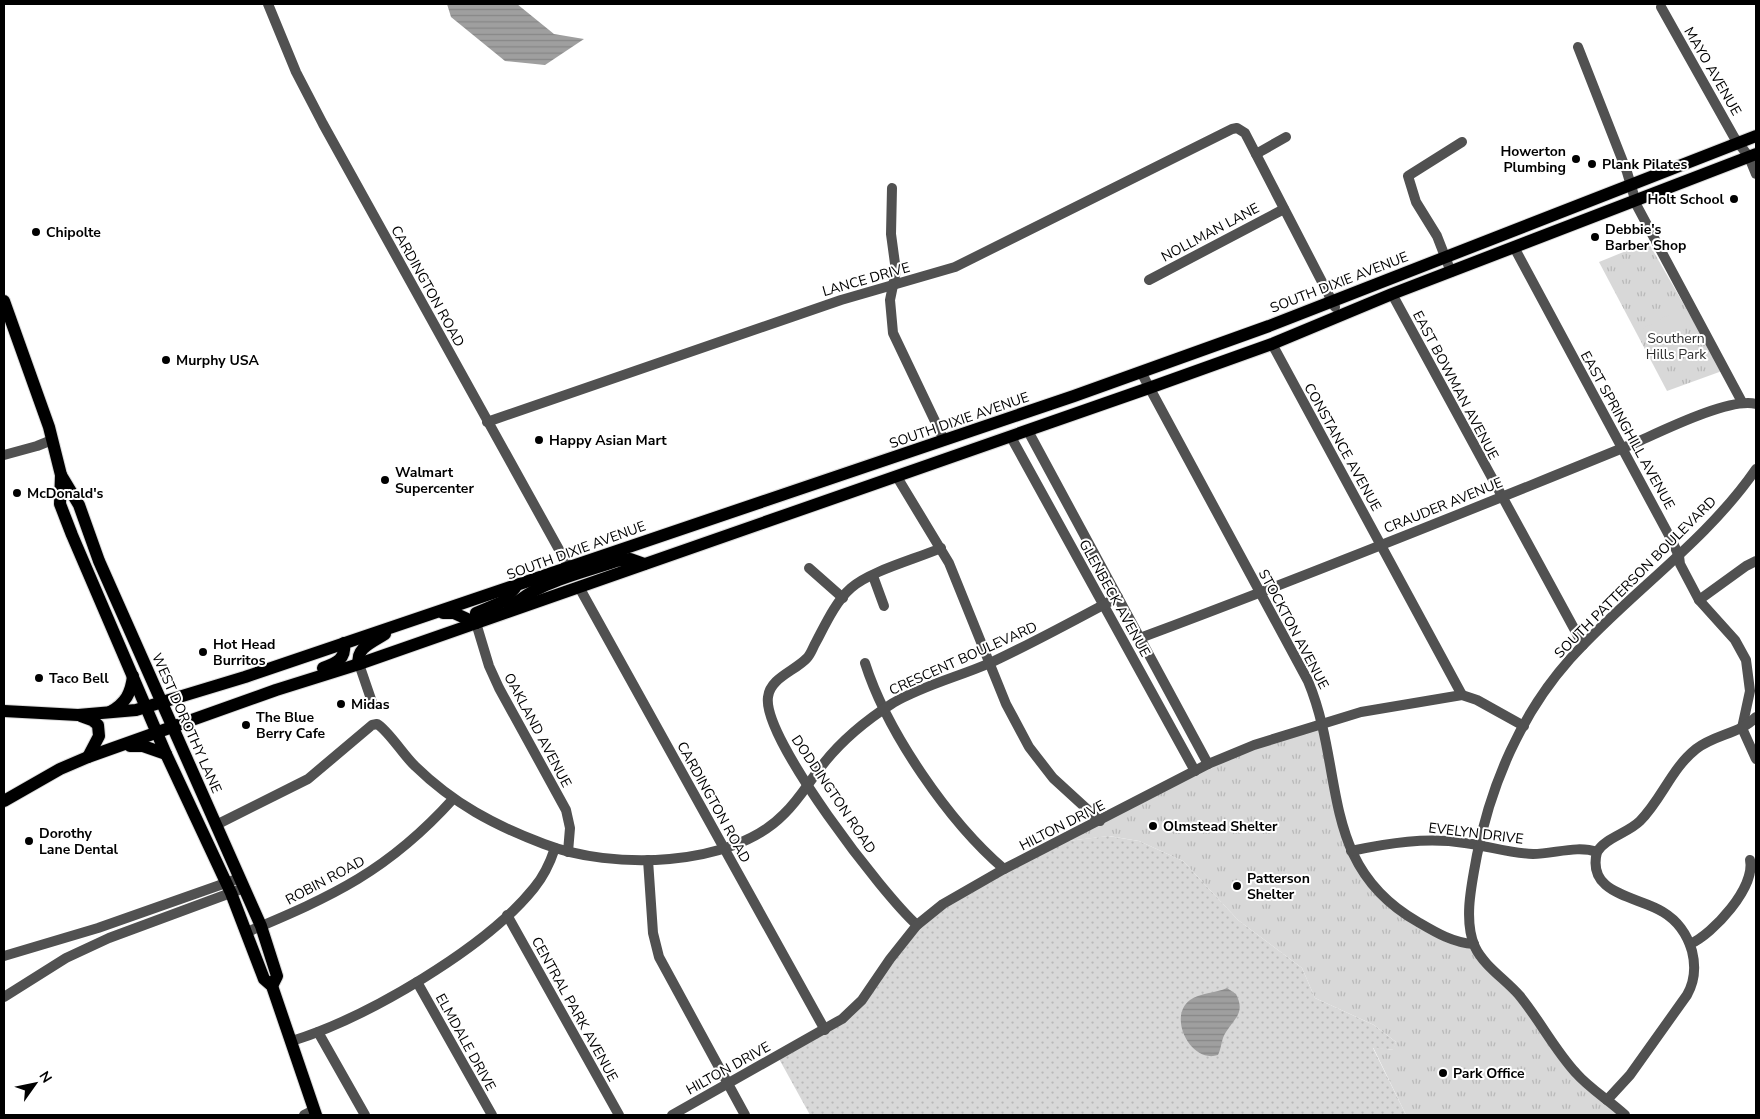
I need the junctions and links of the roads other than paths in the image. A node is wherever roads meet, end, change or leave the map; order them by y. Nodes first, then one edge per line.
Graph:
1 (268, 4) edge
2 (1661, 7) dead end
3 (1578, 47) dead end
4 (1756, 136) edge
5 (1286, 137) dead end
6 (1462, 142) dead end
7 (1738, 143) junction
8 (1256, 154) junction
9 (1753, 155) edge
10 (1756, 174) edge
11 (1630, 183) junction
12 (892, 188) dead end
13 (1635, 200) junction
14 (1284, 209) junction
15 (1514, 249) junction
16 (1443, 257) junction
17 (1451, 272) junction
18 (1149, 280) dead end
19 (894, 284) junction
20 (1396, 293) junction
21 (4, 301) edge
22 (1333, 304) junction
23 (1290, 336) junction
24 (1272, 344) junction
25 (1141, 372) junction
26 (1149, 388) junction
27 (1742, 402) junction
28 (1756, 404) edge
29 (487, 422) junction
30 (1028, 431) junction
31 (1011, 437) junction
32 (52, 440) junction
33 (944, 440) junction
34 (1622, 448) junction
35 (4, 455) edge
36 (1756, 469) edge
37 (61, 475) junction
38 (897, 477) junction
39 (1501, 497) junction
40 (1381, 545) junction
41 (941, 548) junction
42 (1679, 556) junction
43 (1756, 562) edge
44 (809, 568) dead end
45 (872, 576) junction
46 (574, 577) junction
47 (517, 587) junction
48 (1260, 592) junction
49 (1118, 597) junction
50 (843, 598) junction
51 (1699, 600) junction
52 (1103, 605) junction
53 (884, 606) dead end
54 (439, 613) junction
55 (476, 623) junction
56 (397, 626) junction
57 (1140, 638) junction
58 (344, 643) junction
59 (1583, 646) junction
60 (865, 663) dead end
61 (989, 663) junction
62 (359, 664) junction
63 (133, 676) junction
64 (151, 676) junction
65 (276, 690) junction
66 (196, 691) junction
67 (1462, 695) junction
68 (161, 701) junction
69 (372, 702) dead end
70 (147, 706) junction
71 (885, 709) junction
72 (4, 711) edge
73 (108, 713) junction
74 (78, 714) junction
75 (1756, 717) edge
76 (1322, 724) junction
77 (1524, 726) junction
78 (172, 728) junction
79 (1742, 728) junction
80 (158, 733) junction
81 (120, 746) junction
82 (166, 754) junction
83 (88, 757) junction
84 (1756, 759) edge
85 (1208, 764) junction
86 (1194, 771) junction
87 (809, 785) junction
88 (452, 799) junction
89 (4, 800) edge
90 (1100, 821) junction
91 (216, 825) junction
92 (1479, 845) junction
93 (555, 848) junction
94 (724, 849) junction
95 (1351, 851) junction
96 (568, 852) junction
97 (1597, 852) junction
98 (648, 860) junction
99 (1750, 860) dead end
100 (1004, 869) junction
101 (242, 883) junction
102 (229, 888) junction
103 (173, 902) junction
104 (176, 914) junction
105 (507, 915) junction
106 (917, 925) junction
107 (261, 926) junction
108 (98, 928) junction
109 (247, 932) junction
110 (103, 941) junction
111 (1474, 944) junction
112 (1690, 944) junction
113 (4, 956) edge
114 (417, 982) junction
115 (272, 986) junction
116 (4, 997) edge
117 (825, 1030) junction
118 (318, 1032) junction
119 (292, 1041) junction
120 (728, 1084) junction
121 (1607, 1100) junction
122 (311, 1114) edge
123 (365, 1115) edge
124 (492, 1115) edge
125 (619, 1115) edge
126 (672, 1115) edge
127 (746, 1115) edge
128 (1625, 1115) edge

1 - 29 street, CARDINGTON ROAD
2 - 7 street, MAYO AVENUE
3 - 11 street
4 - 7 main road, SOUTH DIXIE AVENUE
5 - 8 street
6 - 16 street
7 - 9 street, MAYO AVENUE
7 - 11 main road, SOUTH DIXIE AVENUE
8 - 14 street
8 - 19 street, LANCE DRIVE
9 - 10 street, MAYO AVENUE
9 - 13 main road, SOUTH DIXIE AVENUE
11 - 13 street
11 - 16 main road, SOUTH DIXIE AVENUE
12 - 19 street
13 - 15 main road, SOUTH DIXIE AVENUE
13 - 27 street
14 - 18 street, NOLLMAN LANE
14 - 22 street
15 - 17 main road, SOUTH DIXIE AVENUE
15 - 34 street, EAST SPRINGHILL AVENUE
16 - 17 street
16 - 22 main road, SOUTH DIXIE AVENUE
17 - 20 main road, SOUTH DIXIE AVENUE
19 - 29 street, LANCE DRIVE
19 - 33 street
20 - 22 main road
20 - 23 main road, SOUTH DIXIE AVENUE
20 - 39 street, EAST BOWMAN AVENUE
21 - 32 main road, WEST DOROTHY LANE
22 - 23 main road
22 - 25 main road, SOUTH DIXIE AVENUE
23 - 24 main road, SOUTH DIXIE AVENUE
24 - 26 main road, SOUTH DIXIE AVENUE
24 - 40 street, CONSTANCE AVENUE
25 - 26 street, STOCKTON AVENUE
25 - 33 main road, SOUTH DIXIE AVENUE
26 - 30 main road, SOUTH DIXIE AVENUE
26 - 48 street, STOCKTON AVENUE
27 - 28 street, CRAUDER AVENUE
27 - 34 street, CRAUDER AVENUE
29 - 46 street, CARDINGTON ROAD
30 - 31 main road, SOUTH DIXIE AVENUE
30 - 49 street, GLENBECK AVENUE
31 - 38 main road, SOUTH DIXIE AVENUE
31 - 52 street, GLENBECK AVENUE
32 - 35 street
32 - 37 main road, WEST DOROTHY LANE
33 - 46 main road, SOUTH DIXIE AVENUE
34 - 39 street, CRAUDER AVENUE
34 - 42 street, EAST SPRINGHILL AVENUE
36 - 42 street, SOUTH PATTERSON BOULEVARD
37 - 63 main road, WEST DOROTHY LANE
37 - 64 main road, WEST DOROTHY LANE
38 - 41 street
38 - 46 main road, SOUTH DIXIE AVENUE
39 - 40 street, CRAUDER AVENUE
39 - 59 street, EAST BOWMAN AVENUE
40 - 48 street, CRAUDER AVENUE
40 - 67 street, CONSTANCE AVENUE
41 - 45 street, DODDINGTON ROAD
41 - 61 street
42 - 51 street, EAST SPRINGHILL AVENUE
42 - 59 street, SOUTH PATTERSON BOULEVARD
43 - 51 street
44 - 50 street
45 - 50 street, DODDINGTON ROAD
45 - 53 street
46 - 47 main road, SOUTH DIXIE AVENUE
46 - 55 main road, SOUTH DIXIE AVENUE
46 - 94 street, CARDINGTON ROAD
47 - 54 main road, SOUTH DIXIE AVENUE
47 - 55 main road
48 - 57 street, CRAUDER AVENUE
48 - 76 street, STOCKTON AVENUE
49 - 52 street, CRESCENT BOULEVARD
49 - 57 street, GLENBECK AVENUE
50 - 87 street, DODDINGTON ROAD
51 - 79 street, EAST SPRINGHILL AVENUE
52 - 61 street, CRESCENT BOULEVARD
52 - 86 street, GLENBECK AVENUE
54 - 55 main road
54 - 56 main road, SOUTH DIXIE AVENUE
55 - 62 main road, SOUTH DIXIE AVENUE
55 - 96 street, OAKLAND AVENUE
56 - 58 main road, SOUTH DIXIE AVENUE
56 - 62 main road
57 - 85 street, GLENBECK AVENUE
58 - 65 main road
58 - 66 main road, SOUTH DIXIE AVENUE
59 - 77 street, SOUTH PATTERSON BOULEVARD
60 - 71 street
61 - 71 street, CRESCENT BOULEVARD
61 - 90 street
62 - 65 main road, SOUTH DIXIE AVENUE
62 - 69 street
63 - 70 main road, WEST DOROTHY LANE
63 - 73 main road
64 - 66 main road
64 - 68 main road, WEST DOROTHY LANE
65 - 78 main road, SOUTH DIXIE AVENUE
66 - 68 main road, SOUTH DIXIE AVENUE
67 - 76 street, HILTON DRIVE
67 - 77 street
68 - 70 main road, SOUTH DIXIE AVENUE
68 - 78 main road, WEST DOROTHY LANE
70 - 73 main road, SOUTH DIXIE AVENUE
70 - 80 main road, WEST DOROTHY LANE
71 - 87 street, CRESCENT BOULEVARD
71 - 100 street
72 - 74 main road, SOUTH DIXIE AVENUE
73 - 74 main road, SOUTH DIXIE AVENUE
74 - 83 main road
75 - 79 street
76 - 85 street, HILTON DRIVE
76 - 95 street, STOCKTON AVENUE
77 - 92 street, SOUTH PATTERSON BOULEVARD
78 - 80 main road, SOUTH DIXIE AVENUE
78 - 91 main road, WEST DOROTHY LANE
79 - 84 street
79 - 97 street
80 - 81 main road, SOUTH DIXIE AVENUE
80 - 82 main road, WEST DOROTHY LANE
81 - 82 main road
81 - 83 main road, SOUTH DIXIE AVENUE
82 - 102 main road, WEST DOROTHY LANE
83 - 89 main road, SOUTH DIXIE AVENUE
85 - 86 street, HILTON DRIVE
86 - 90 street, HILTON DRIVE
87 - 94 street, CRESCENT BOULEVARD
87 - 106 street, DODDINGTON ROAD
88 - 91 street, CRESCENT BOULEVARD
88 - 93 street, CRESCENT BOULEVARD
88 - 107 street, ROBIN ROAD
90 - 100 street, HILTON DRIVE
91 - 101 main road, WEST DOROTHY LANE
92 - 95 street, EVELYN DRIVE
92 - 97 street, EVELYN DRIVE
92 - 111 street, SOUTH PATTERSON BOULEVARD
93 - 96 street, CRESCENT BOULEVARD
93 - 105 street
94 - 98 street, CRESCENT BOULEVARD
94 - 117 street, CARDINGTON ROAD
95 - 111 street, STOCKTON AVENUE
96 - 98 street, CRESCENT BOULEVARD
97 - 112 street
98 - 120 street
99 - 112 street
100 - 106 street, HILTON DRIVE
101 - 102 street
101 - 107 main road, WEST DOROTHY LANE
102 - 103 street
102 - 104 street
102 - 109 main road, WEST DOROTHY LANE
103 - 104 street
103 - 108 street
104 - 110 street
105 - 114 street
105 - 125 street, CENTRAL PARK AVENUE
106 - 117 street, HILTON DRIVE
107 - 109 street, ROBIN ROAD
107 - 115 main road, WEST DOROTHY LANE
108 - 110 street
108 - 113 street
109 - 115 main road, WEST DOROTHY LANE
110 - 116 street
111 - 121 street, SOUTH PATTERSON BOULEVARD
112 - 121 street
114 - 118 street
114 - 124 street, ELMDALE DRIVE
115 - 119 main road, WEST DOROTHY LANE
117 - 120 street, HILTON DRIVE
118 - 119 street
118 - 123 street
119 - 122 main road, WEST DOROTHY LANE
120 - 126 street, HILTON DRIVE
120 - 127 street
121 - 128 street, SOUTH PATTERSON BOULEVARD

